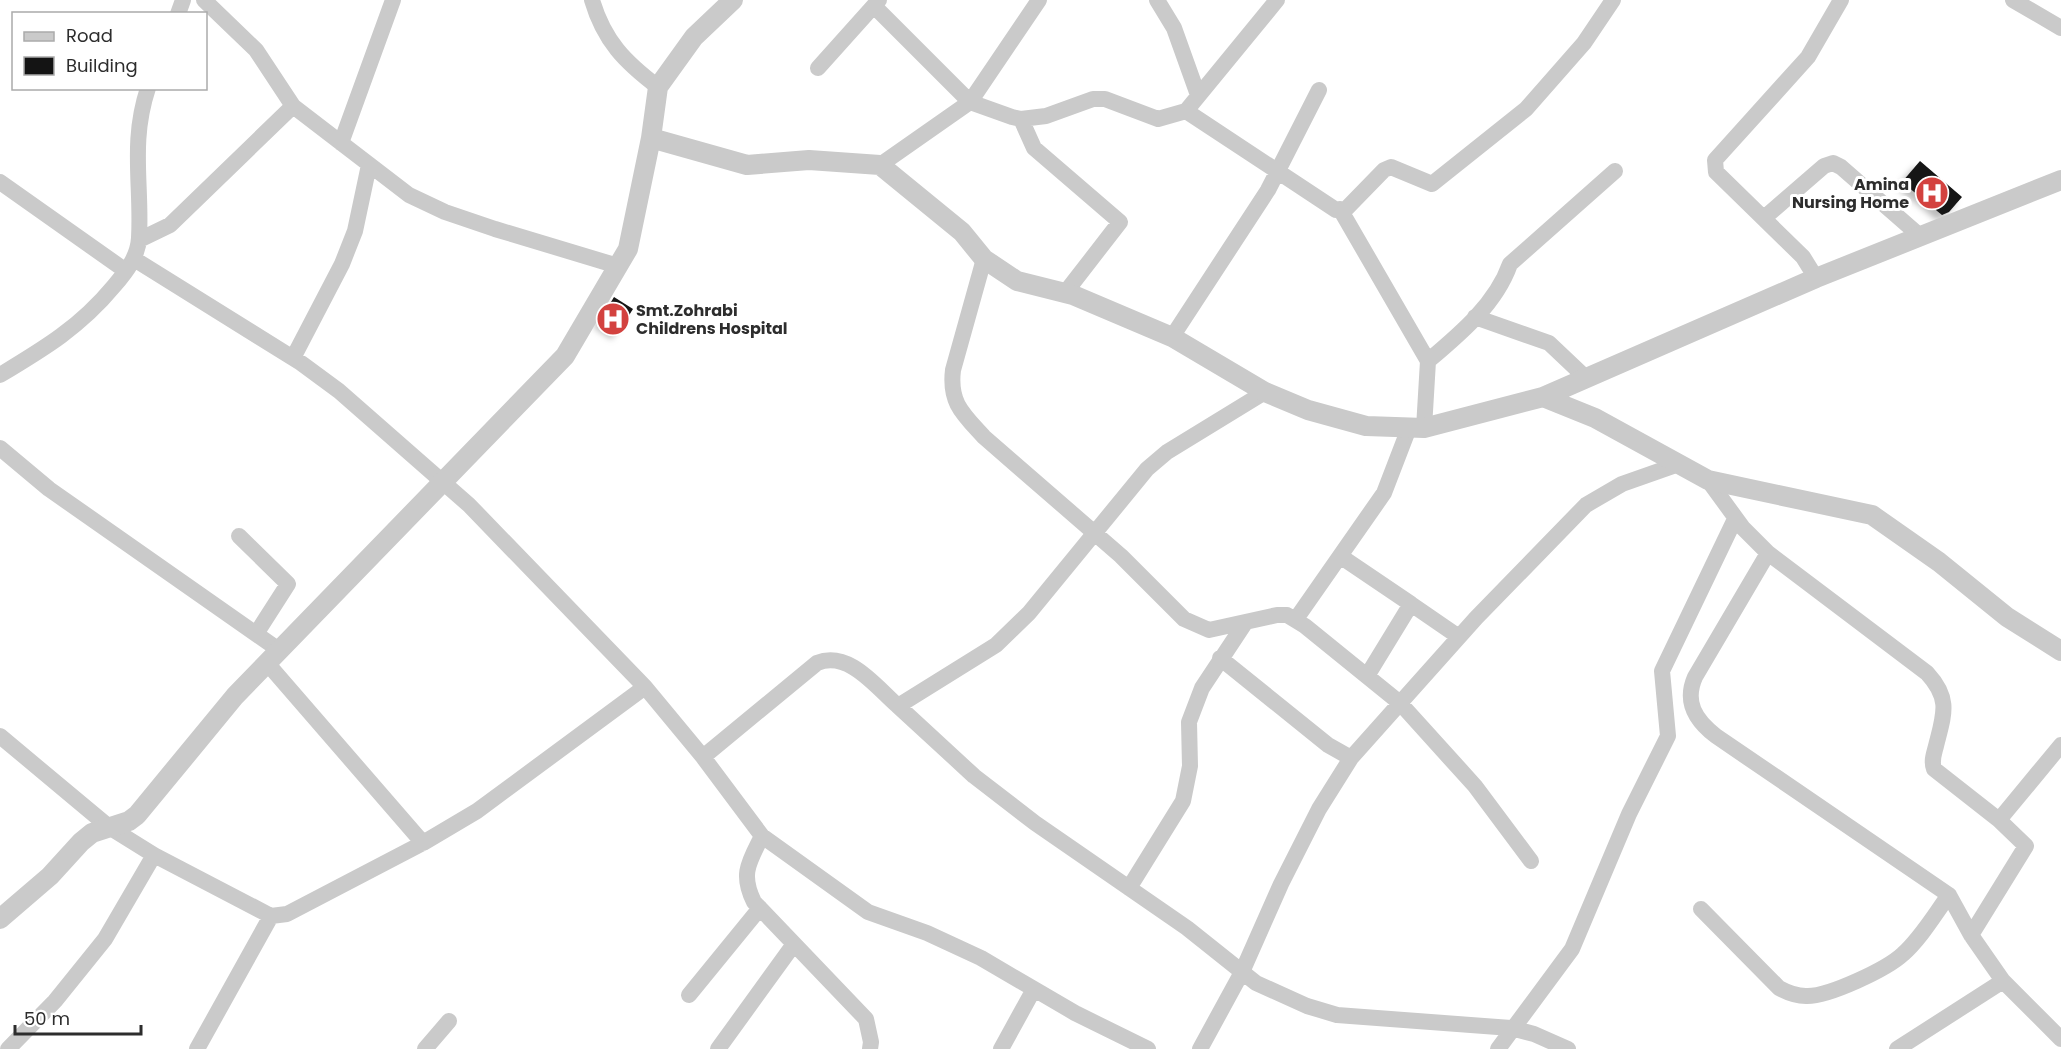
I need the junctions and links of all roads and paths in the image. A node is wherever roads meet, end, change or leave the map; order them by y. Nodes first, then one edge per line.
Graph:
1 (204, 0) edge
2 (393, 0) edge
3 (592, 0) edge
4 (733, 0) edge
5 (1039, 0) edge
6 (1156, 0) edge
7 (1277, 0) edge
8 (1613, 0) edge
9 (1841, 0) edge
10 (2013, 0) edge
11 (876, 3) edge
12 (2061, 28) edge
13 (818, 68) dead end
14 (658, 87) junction
15 (148, 90) edge
16 (1318, 90) dead end
17 (1198, 95) junction
18 (970, 102) junction
19 (293, 106) junction
20 (1185, 111) junction
21 (1021, 119) junction
22 (651, 138) junction
23 (341, 143) junction
24 (369, 165) junction
25 (879, 165) junction
26 (1277, 169) junction
27 (1615, 171) dead end
28 (2061, 180) edge
29 (0, 182) edge
30 (1340, 209) junction
31 (1764, 218) junction
32 (1920, 236) junction
33 (139, 240) junction
34 (984, 258) junction
35 (130, 265) junction
36 (618, 266) junction
37 (1816, 278) junction
38 (1065, 293) junction
39 (1475, 317) junction
40 (1172, 338) junction
41 (293, 358) junction
42 (1428, 362) junction
43 (0, 375) edge
44 (1586, 378) junction
45 (1265, 392) junction
46 (1543, 397) junction
47 (1417, 428) junction
48 (0, 448) edge
49 (1676, 465) junction
50 (1708, 480) junction
51 (442, 482) junction
52 (1735, 519) junction
53 (1093, 533) junction
54 (239, 536) dead end
55 (1768, 553) junction
56 (1340, 556) junction
57 (1411, 604) junction
58 (1296, 619) junction
59 (1245, 623) junction
60 (256, 634) junction
61 (1459, 637) junction
62 (2061, 651) edge
63 (273, 657) junction
64 (1220, 658) junction
65 (1367, 676) junction
66 (645, 687) junction
67 (1400, 703) junction
68 (898, 706) junction
69 (0, 736) edge
70 (2061, 745) edge
71 (704, 757) junction
72 (1351, 758) junction
73 (1999, 820) junction
74 (109, 827) junction
75 (762, 836) junction
76 (423, 843) junction
77 (154, 855) junction
78 (1531, 861) dead end
79 (1129, 888) junction
80 (1949, 895) junction
81 (760, 908) junction
82 (1701, 909) dead end
83 (271, 916) junction
84 (0, 919) edge
85 (1971, 935) junction
86 (794, 944) junction
87 (1242, 972) junction
88 (2003, 981) junction
89 (1034, 989) junction
90 (689, 995) dead end
91 (449, 1021) dead end
92 (1511, 1028) junction
93 (2061, 1039) edge
94 (0, 1045) edge
95 (4, 1049) edge
96 (8, 1049) edge
97 (197, 1049) edge
98 (425, 1049) edge
99 (718, 1049) edge
100 (870, 1049) edge
101 (1001, 1049) edge
102 (1148, 1049) edge
103 (1200, 1049) edge
104 (1498, 1049) edge
105 (1568, 1049) edge
106 (1897, 1049) edge

1 - 19 street
2 - 23 street
3 - 14 street
4 - 14 street
5 - 18 street
6 - 17 street
7 - 17 street
8 - 30 street
9 - 31 street
10 - 12 street
11 - 13 street
11 - 18 street
14 - 22 street
15 - 33 street
16 - 26 street
17 - 20 street
18 - 21 street
18 - 25 street
19 - 23 street
19 - 33 street
20 - 21 street
20 - 26 street
21 - 38 street
22 - 25 street
22 - 36 street
23 - 24 street
24 - 36 street
24 - 41 street
25 - 34 street
26 - 30 street
26 - 40 street
27 - 39 street
28 - 32 street
29 - 35 street
30 - 42 street
31 - 32 street
31 - 37 street
32 - 37 street
33 - 35 street
34 - 38 street
34 - 53 street
35 - 41 street
35 - 43 street
36 - 51 street
37 - 44 street
38 - 40 street
39 - 42 street
39 - 44 street
40 - 45 street
41 - 51 street
42 - 47 street
44 - 46 street
45 - 47 street
45 - 53 street
46 - 47 street
46 - 49 street
47 - 56 street
48 - 60 street
49 - 50 street
49 - 61 street
50 - 52 street
50 - 62 street
51 - 63 street
51 - 66 street
52 - 55 street
52 - 92 street
53 - 59 street
53 - 68 street
54 - 60 street
55 - 73 street
55 - 80 street
56 - 57 street
56 - 58 street
57 - 61 street
57 - 65 street
58 - 59 street
58 - 65 street
59 - 64 street
60 - 63 street
61 - 67 street
63 - 74 street
63 - 76 street
64 - 72 street
64 - 79 street
65 - 67 street
66 - 71 street
66 - 76 street
67 - 72 street
67 - 78 street
68 - 71 street
68 - 79 street
69 - 74 street
70 - 73 street
71 - 75 street
72 - 87 street
73 - 85 street
74 - 77 street
74 - 84 street
75 - 81 street
75 - 89 street
76 - 83 street
77 - 83 street
77 - 96 street
79 - 87 street
80 - 82 street
80 - 85 street
81 - 86 street
81 - 90 street
83 - 97 street
85 - 88 street
86 - 99 street
86 - 100 street
87 - 92 street
87 - 103 street
88 - 93 street
88 - 106 street
89 - 101 street
89 - 102 street
91 - 98 street
92 - 104 street
92 - 105 street
94 - 95 street

